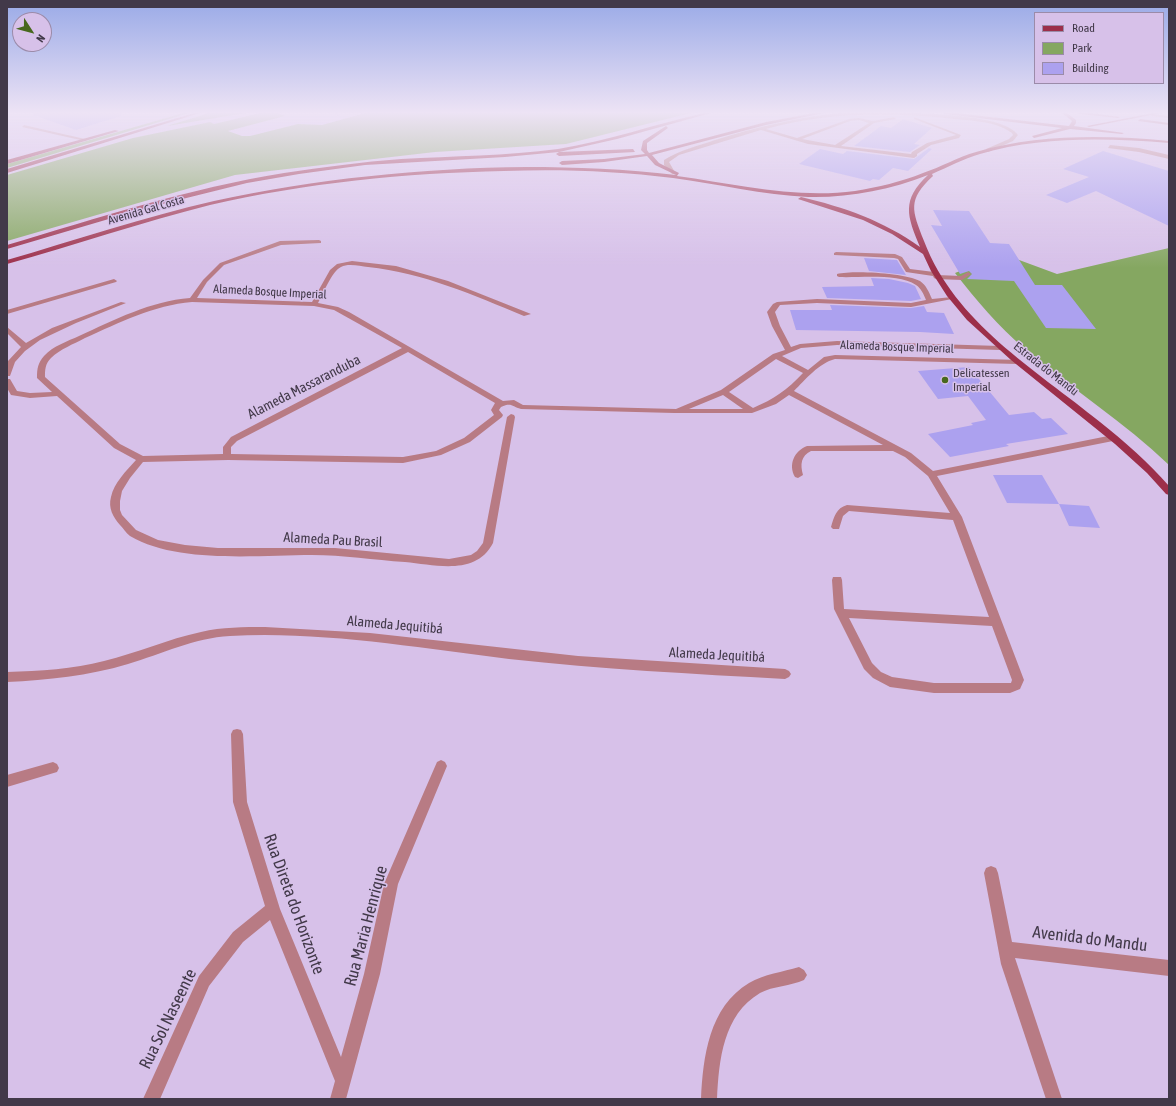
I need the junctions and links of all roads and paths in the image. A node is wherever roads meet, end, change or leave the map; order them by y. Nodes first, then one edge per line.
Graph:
1 (28, 165) edge
2 (368, 165) edge
3 (536, 165) edge
4 (658, 165) edge
5 (667, 165) edge
6 (948, 165) edge
7 (460, 170) junction
8 (7, 171) edge
9 (935, 171) junction
10 (674, 173) junction
11 (696, 180) junction
12 (774, 194) junction
13 (319, 242) dead end
14 (7, 247) edge
15 (923, 252) junction
16 (836, 254) dead end
17 (7, 262) edge
18 (968, 274) dead end
19 (838, 276) dead end
20 (935, 276) junction
21 (114, 281) dead end
22 (950, 298) junction
23 (192, 300) junction
24 (930, 301) junction
25 (123, 303) dead end
26 (314, 304) junction
27 (7, 312) edge
28 (527, 314) dead end
29 (7, 329) edge
30 (25, 346) junction
31 (1000, 348) junction
32 (407, 349) junction
33 (788, 350) junction
34 (776, 356) junction
35 (1017, 362) junction
36 (808, 373) junction
37 (7, 374) edge
38 (7, 381) edge
39 (724, 392) junction
40 (789, 392) junction
41 (57, 394) junction
42 (501, 403) junction
43 (521, 407) junction
44 (752, 411) junction
45 (674, 412) junction
46 (499, 415) junction
47 (511, 417) junction
48 (1113, 438) junction
49 (896, 448) junction
50 (228, 457) junction
51 (141, 459) junction
52 (931, 474) junction
53 (798, 475) dead end
54 (1169, 492) edge
55 (958, 518) junction
56 (836, 527) dead end
57 (837, 580) dead end
58 (841, 613) junction
59 (996, 622) junction
60 (785, 674) dead end
61 (7, 677) edge
62 (237, 734) dead end
63 (441, 766) dead end
64 (53, 768) dead end
65 (7, 781) edge
66 (991, 872) dead end
67 (273, 909) junction
68 (1006, 949) junction
69 (1169, 968) edge
70 (799, 975) dead end
71 (342, 1080) junction
72 (151, 1099) edge
73 (338, 1099) edge
74 (709, 1099) edge
75 (1054, 1099) edge

1 - 8 main road
2 - 14 main road, Avenida Gal Costa
3 - 7 main road
4 - 10 main road
5 - 10 street
6 - 9 main road, Avenida Gal Costa
7 - 11 main road, Avenida Gal Costa
7 - 17 main road, Avenida Gal Costa
9 - 12 main road, Avenida Gal Costa
9 - 15 main road, Estrada do Mandu
10 - 11 main road
11 - 12 main road, Avenida Gal Costa
12 - 15 main road, Estrada do Mandu
13 - 23 street
15 - 20 main road, Estrada do Mandu
16 - 20 street
18 - 20 street
19 - 24 street
20 - 22 main road, Estrada do Mandu
21 - 27 street
22 - 24 street
22 - 31 main road, Estrada do Mandu
23 - 26 street, Alameda Bosque Imperial
23 - 41 street, Alameda Bosque Imperial
24 - 33 street
25 - 30 street
26 - 28 street
26 - 32 street, Alameda Bosque Imperial
29 - 30 street
30 - 37 street
31 - 33 street, Alameda Bosque Imperial
31 - 35 main road, Estrada do Mandu
32 - 42 street, Alameda Bosque Imperial
32 - 50 street, Alameda Massaranduba
33 - 34 street, Alameda Bosque Imperial
34 - 36 street
34 - 39 street, Alameda Bosque Imperial
35 - 36 street, Alameda Bosque Imperial
35 - 48 main road, Estrada do Mandu
36 - 40 street, Alameda Bosque Imperial
38 - 41 street
39 - 44 street
39 - 45 street, Alameda Bosque Imperial
40 - 44 street, Alameda Bosque Imperial
40 - 49 street
41 - 51 street, Alameda Bosque Imperial
42 - 43 street, Alameda Bosque Imperial
42 - 46 street
43 - 45 street, Alameda Bosque Imperial
43 - 47 street
44 - 45 street, Alameda Bosque Imperial
46 - 47 street
46 - 50 street, Alameda Bosque Imperial
47 - 51 street, Alameda Pau Brasil
48 - 52 street
48 - 54 main road, Estrada do Mandu
49 - 52 street
49 - 53 street
50 - 51 street, Alameda Bosque Imperial
52 - 55 street
55 - 56 street
55 - 59 street
57 - 58 street
58 - 59 street
58 - 59 street
60 - 61 street, Alameda Jequitibá
62 - 67 street, Rua Direta do Horizonte
63 - 71 street, Rua Maria Henrique
64 - 65 street
66 - 68 street
67 - 71 street, Rua Direta do Horizonte
67 - 72 street, Rua Sol Naseente
68 - 69 street, Avenida do Mandu
68 - 75 street
70 - 74 street
71 - 73 street, Rua Maria Henrique

